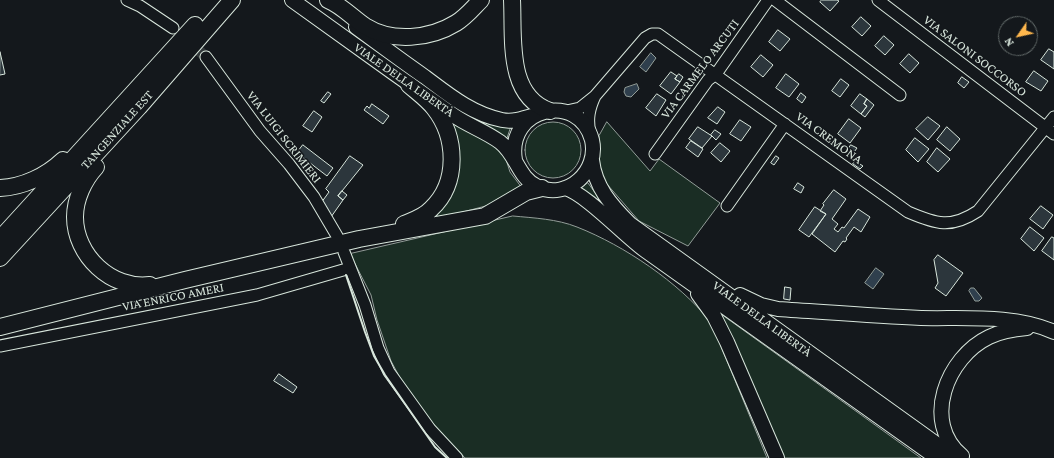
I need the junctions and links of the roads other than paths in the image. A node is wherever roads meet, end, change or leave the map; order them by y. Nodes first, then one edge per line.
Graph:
1 (127, 0) edge
2 (217, 0) edge
3 (232, 0) edge
4 (292, 0) edge
5 (318, 0) edge
6 (328, 0) edge
7 (481, 0) edge
8 (512, 0) edge
9 (768, 0) edge
10 (775, 0) edge
11 (878, 0) edge
12 (173, 28) dead end
13 (206, 57) tunnel mouth
14 (716, 74) junction
15 (409, 85) junction
16 (900, 95) dead end
17 (595, 96) junction
18 (134, 102) junction
19 (556, 111) junction
20 (535, 115) junction
21 (1054, 117) edge
22 (785, 124) junction
23 (1050, 131) edge
24 (591, 138) junction
25 (655, 154) dead end
26 (515, 160) junction
27 (592, 160) junction
28 (0, 188) edge
29 (542, 188) junction
30 (565, 188) junction
31 (728, 206) dead end
32 (337, 236) dead end
33 (0, 239) edge
34 (359, 239) junction
35 (652, 240) junction
36 (344, 252) dead end
37 (0, 258) edge
38 (350, 268) junction
39 (673, 271) junction
40 (185, 280) junction
41 (0, 328) edge
42 (1051, 330) edge
43 (0, 346) edge
44 (458, 458) edge
45 (777, 458) edge
46 (936, 458) edge
47 (956, 458) edge
48 (965, 458) edge

1 - 12 street
2 - 18 highway, TANGENZIALE EST
3 - 18 highway, TANGENZIALE EST
4 - 15 main road, VIALE DELLA LIBERTÀ
5 - 20 main road, VIALE DELLA LIBERTÀ
6 - 7 highway
8 - 19 highway
9 - 14 street, VIA CARMELO ARCUTI
10 - 16 street
11 - 23 street, VIA SALONI SOCCORSO
13 - 32 street, VIA LUIGI SCRIMIERI
14 - 17 street, VIA CREMONA
14 - 22 street, VIA CREMONA
14 - 25 street, VIA CARMELO ARCUTI
15 - 26 main road, VIALE DELLA LIBERTÀ
15 - 34 highway
17 - 19 street, VIA CREMONA
17 - 24 street, VIA CREMONA
18 - 28 highway
18 - 33 highway, TANGENZIALE EST
18 - 37 highway, TANGENZIALE EST
18 - 40 highway
19 - 20 main road, VIALE DELLA LIBERTÀ
19 - 24 main road, VIALE DELLA LIBERTÀ
20 - 26 main road, VIALE DELLA LIBERTÀ
21 - 23 street, VIA CREMONA
22 - 23 street, VIA CREMONA
22 - 31 street
24 - 27 main road, VIALE DELLA LIBERTÀ
26 - 29 main road, VIALE DELLA LIBERTÀ
27 - 30 main road, VIALE DELLA LIBERTÀ
27 - 35 main road, VIALE DELLA LIBERTÀ
29 - 30 main road, VIALE DELLA LIBERTÀ
29 - 34 highway
30 - 39 main road, VIALE DELLA LIBERTÀ
34 - 40 highway
35 - 42 main road
35 - 47 main road, VIALE DELLA LIBERTÀ
36 - 38 street
38 - 43 street, VIA ENRICO AMERI
38 - 44 street
39 - 45 main road
39 - 46 main road, VIALE DELLA LIBERTÀ
40 - 41 highway
42 - 48 main road

